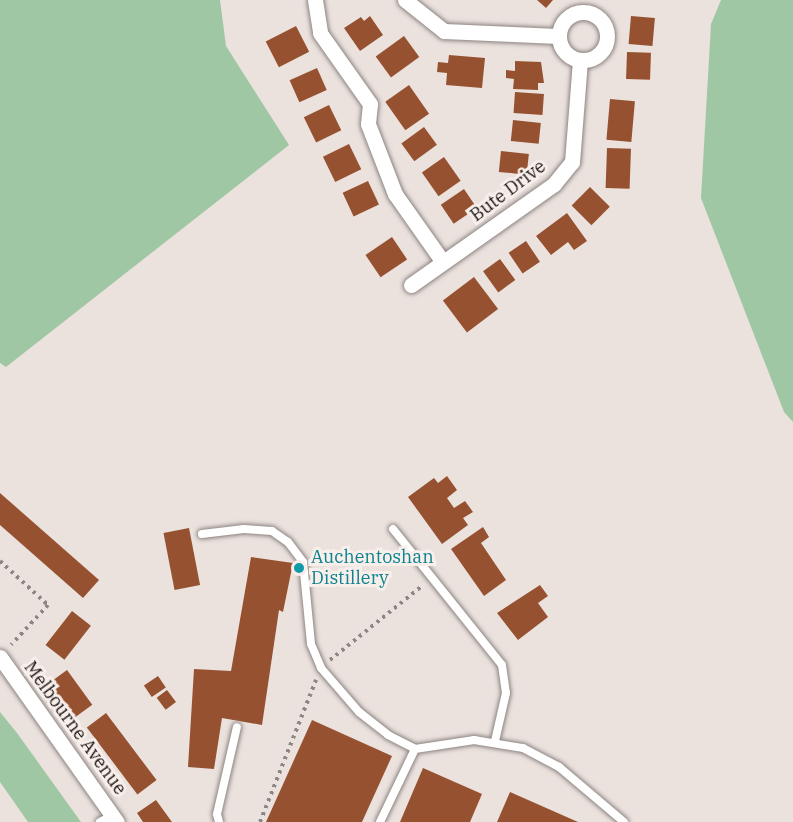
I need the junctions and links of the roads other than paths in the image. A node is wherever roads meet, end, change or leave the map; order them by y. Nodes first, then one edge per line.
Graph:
1 (315, 0) edge
2 (405, 0) edge
3 (586, 6) edge
4 (558, 36) junction
5 (580, 61) junction
6 (443, 262) junction
7 (411, 285) dead end
8 (393, 529) dead end
9 (202, 534) dead end
10 (4, 653) edge
11 (237, 727) dead end
12 (495, 741) junction
13 (415, 748) junction
14 (110, 820) edge
15 (219, 822) edge
16 (380, 822) edge
17 (624, 822) edge

1 - 6 street
2 - 4 street
3 - 4 street
3 - 5 street
4 - 5 street
5 - 6 street, Bute Drive
6 - 7 street, Bute Drive
8 - 12 lane
9 - 13 lane
10 - 14 street, Melbourne Avenue
11 - 15 lane
12 - 13 lane
12 - 17 lane
13 - 16 lane

